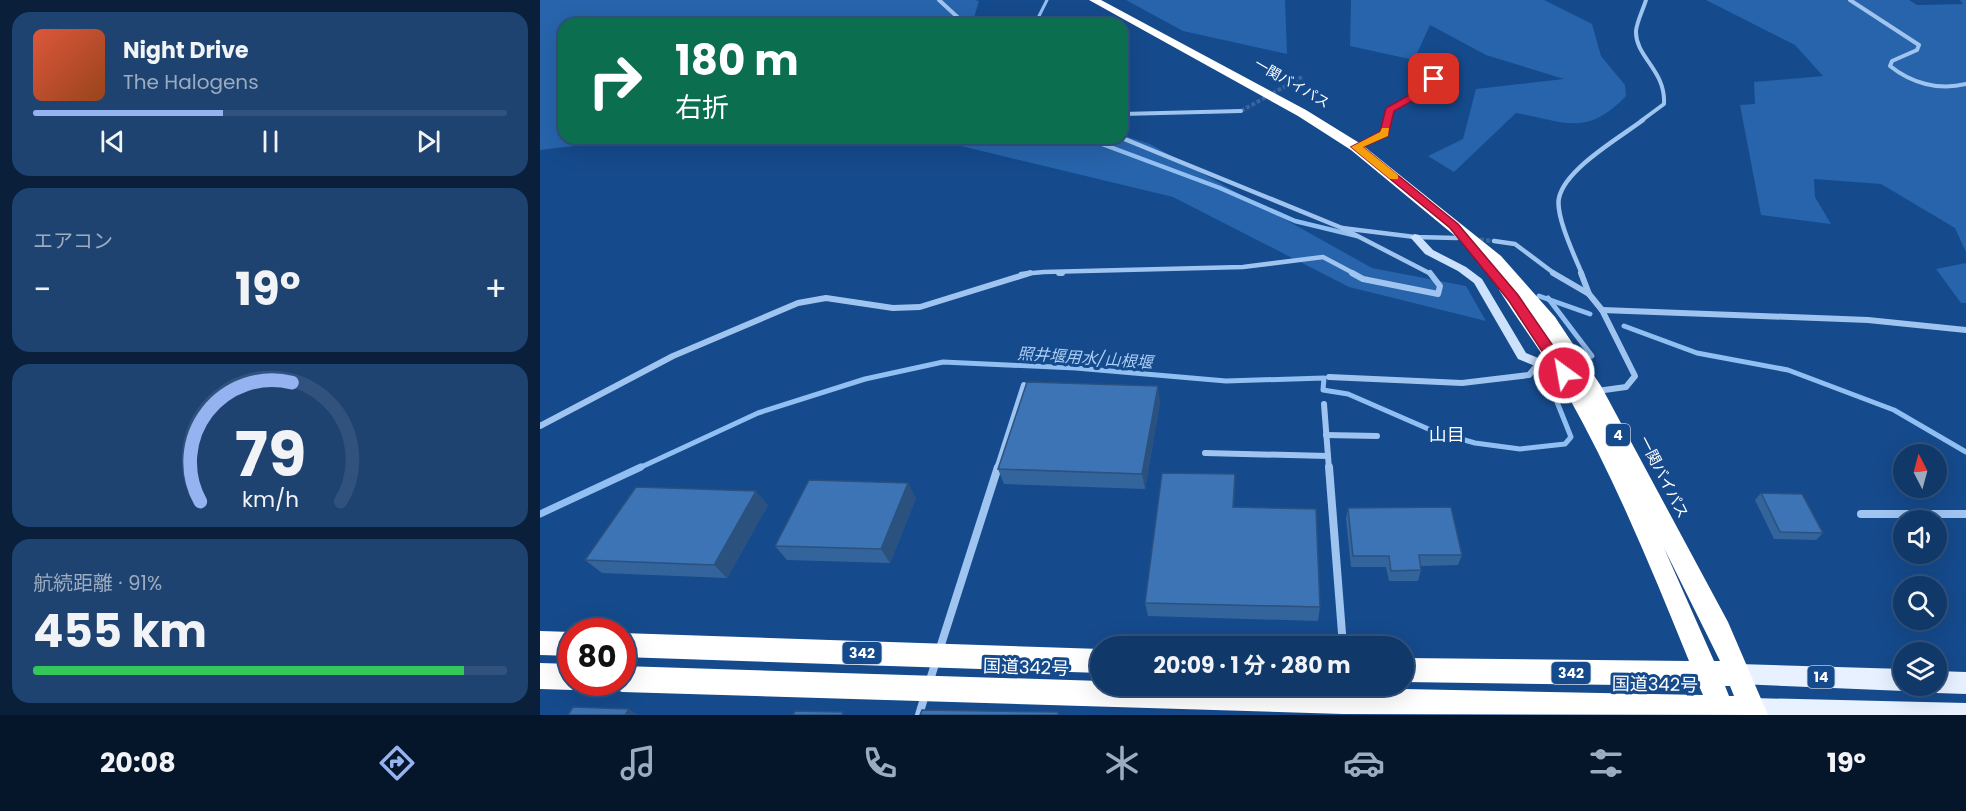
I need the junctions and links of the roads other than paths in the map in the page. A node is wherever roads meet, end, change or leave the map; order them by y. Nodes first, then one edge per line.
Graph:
1 (939, 0) edge
2 (1094, 0) edge
3 (1646, 0) edge
4 (1850, 0) edge
5 (958, 18) edge
6 (1127, 18) edge
7 (1128, 18) edge
8 (1434, 79) dead end
9 (1966, 84) edge
10 (1241, 111) tunnel mouth
11 (1128, 114) edge
12 (1128, 140) edge
13 (1356, 147) junction
14 (1342, 228) junction
15 (1456, 232) junction
16 (1415, 237) junction
17 (1494, 241) tunnel mouth
18 (1589, 294) junction
19 (1602, 310) junction
20 (1966, 330) edge
21 (1539, 363) junction
22 (1564, 373) junction
23 (1329, 377) dead end
24 (1024, 385) edge
25 (1594, 391) junction
26 (1324, 404) dead end
27 (540, 426) edge
28 (1326, 435) junction
29 (1377, 436) dead end
30 (1205, 453) dead end
31 (1328, 456) junction
32 (1861, 514) dead end
33 (1966, 514) edge
34 (1341, 636) edge
35 (540, 643) edge
36 (558, 644) edge
37 (636, 645) edge
38 (938, 655) junction
39 (1090, 661) edge
40 (1414, 670) edge
41 (1738, 674) junction
42 (1708, 675) junction
43 (540, 676) edge
44 (558, 677) edge
45 (636, 679) edge
46 (1893, 680) edge
47 (1947, 682) edge
48 (1966, 683) edge
49 (928, 688) junction
50 (1723, 712) edge
51 (1753, 712) edge
52 (1966, 714) edge
53 (920, 715) edge

1 - 5 street
2 - 6 highway, 一関バイパス / 4
3 - 18 street
4 - 9 street
7 - 13 highway, 一関バイパス / 4
8 - 13 street
10 - 11 street
12 - 14 street
13 - 15 highway, 一関バイパス / 4
14 - 16 street
14 - 27 street
15 - 16 street
15 - 22 highway, 一関バイパス / 4
15 - 25 highway, 一関バイパス / 4
16 - 21 street
17 - 18 street
18 - 19 street
19 - 20 street
19 - 25 street
21 - 22 street
21 - 23 street
22 - 42 highway, 一関バイパス / 4
24 - 38 street
25 - 41 highway, 一関バイパス / 4
26 - 28 street
28 - 29 street
28 - 31 street
30 - 31 street
31 - 34 street
32 - 33 street
35 - 36 highway
37 - 38 highway, 国道342号 / 342
38 - 39 highway, 国道342号 / 342
38 - 49 street
40 - 42 highway, 国道342号 / 342
41 - 42 highway, 国道342号 / 342
41 - 46 main road, 14
41 - 51 highway, 一関バイパス / 4
42 - 50 highway, 一関バイパス / 4
43 - 44 highway
45 - 49 highway, 国道342号 / 342
47 - 48 main road
49 - 50 highway, 国道342号 / 342
49 - 53 street
50 - 51 highway, 国道342号 / 342
51 - 52 main road

